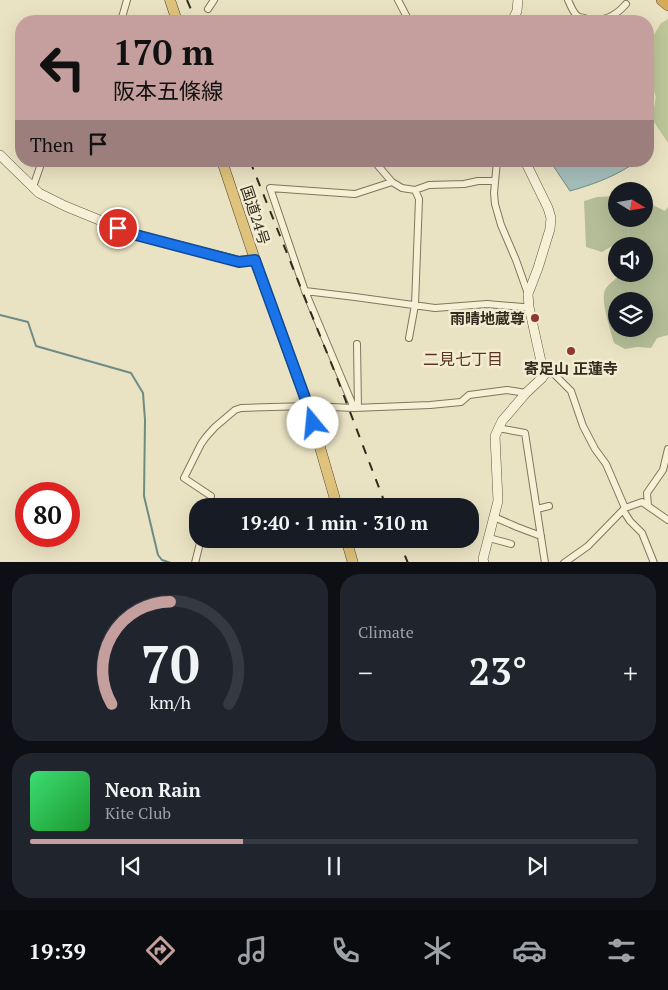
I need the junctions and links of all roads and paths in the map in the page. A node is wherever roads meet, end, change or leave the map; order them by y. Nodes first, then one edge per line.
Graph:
1 (127, 0) edge
2 (170, 0) edge
3 (214, 0) edge
4 (398, 0) edge
5 (518, 0) edge
6 (568, 0) edge
7 (662, 0) edge
8 (626, 4) dead end
9 (668, 5) edge
10 (208, 9) dead end
11 (123, 15) edge
12 (175, 15) edge
13 (407, 15) edge
14 (515, 15) edge
15 (577, 15) edge
16 (612, 15) edge
17 (0, 155) edge
18 (40, 167) edge
19 (224, 167) edge
20 (379, 167) edge
21 (496, 167) edge
22 (528, 167) edge
23 (494, 181) junction
24 (392, 182) junction
25 (33, 187) junction
26 (415, 190) junction
27 (255, 260) junction
28 (306, 291) junction
29 (528, 294) junction
30 (415, 305) junction
31 (528, 307) junction
32 (410, 338) dead end
33 (357, 344) dead end
34 (544, 375) junction
35 (526, 393) junction
36 (308, 406) junction
37 (356, 408) junction
38 (498, 428) junction
39 (668, 448) edge
40 (210, 498) edge
41 (335, 498) edge
42 (549, 506) dead end
43 (648, 506) junction
44 (624, 509) junction
45 (537, 510) junction
46 (494, 517) junction
47 (668, 520) edge
48 (541, 536) junction
49 (489, 538) junction
50 (511, 544) dead end
51 (199, 548) edge
52 (349, 548) edge
53 (195, 562) edge
54 (353, 562) edge
55 (484, 562) edge
56 (544, 562) edge
57 (564, 562) edge
58 (654, 562) edge

1 - 11 street
2 - 12 highway
3 - 10 street
4 - 13 street
5 - 14 main road
6 - 15 street
7 - 9 highway
8 - 16 street
17 - 25 main road
18 - 25 street
19 - 27 highway, 国道24号
20 - 24 street
21 - 23 street
22 - 29 main road
23 - 26 street
23 - 29 street
24 - 26 street
24 - 28 street
25 - 27 main road
26 - 30 street
27 - 36 highway, 国道24号
28 - 30 street
28 - 37 street
29 - 31 main road
30 - 31 street
30 - 32 street
31 - 34 main road
33 - 37 street
34 - 35 main road
34 - 44 street
35 - 37 street
35 - 38 main road
36 - 37 street
36 - 40 street
36 - 41 highway, 国道24号
38 - 45 street
38 - 46 main road
39 - 43 street
42 - 45 street
43 - 44 street
43 - 47 street
44 - 57 street
44 - 58 street
45 - 48 street
46 - 48 street
46 - 49 main road
48 - 56 street
49 - 50 street
49 - 55 main road
51 - 53 street
52 - 54 highway

